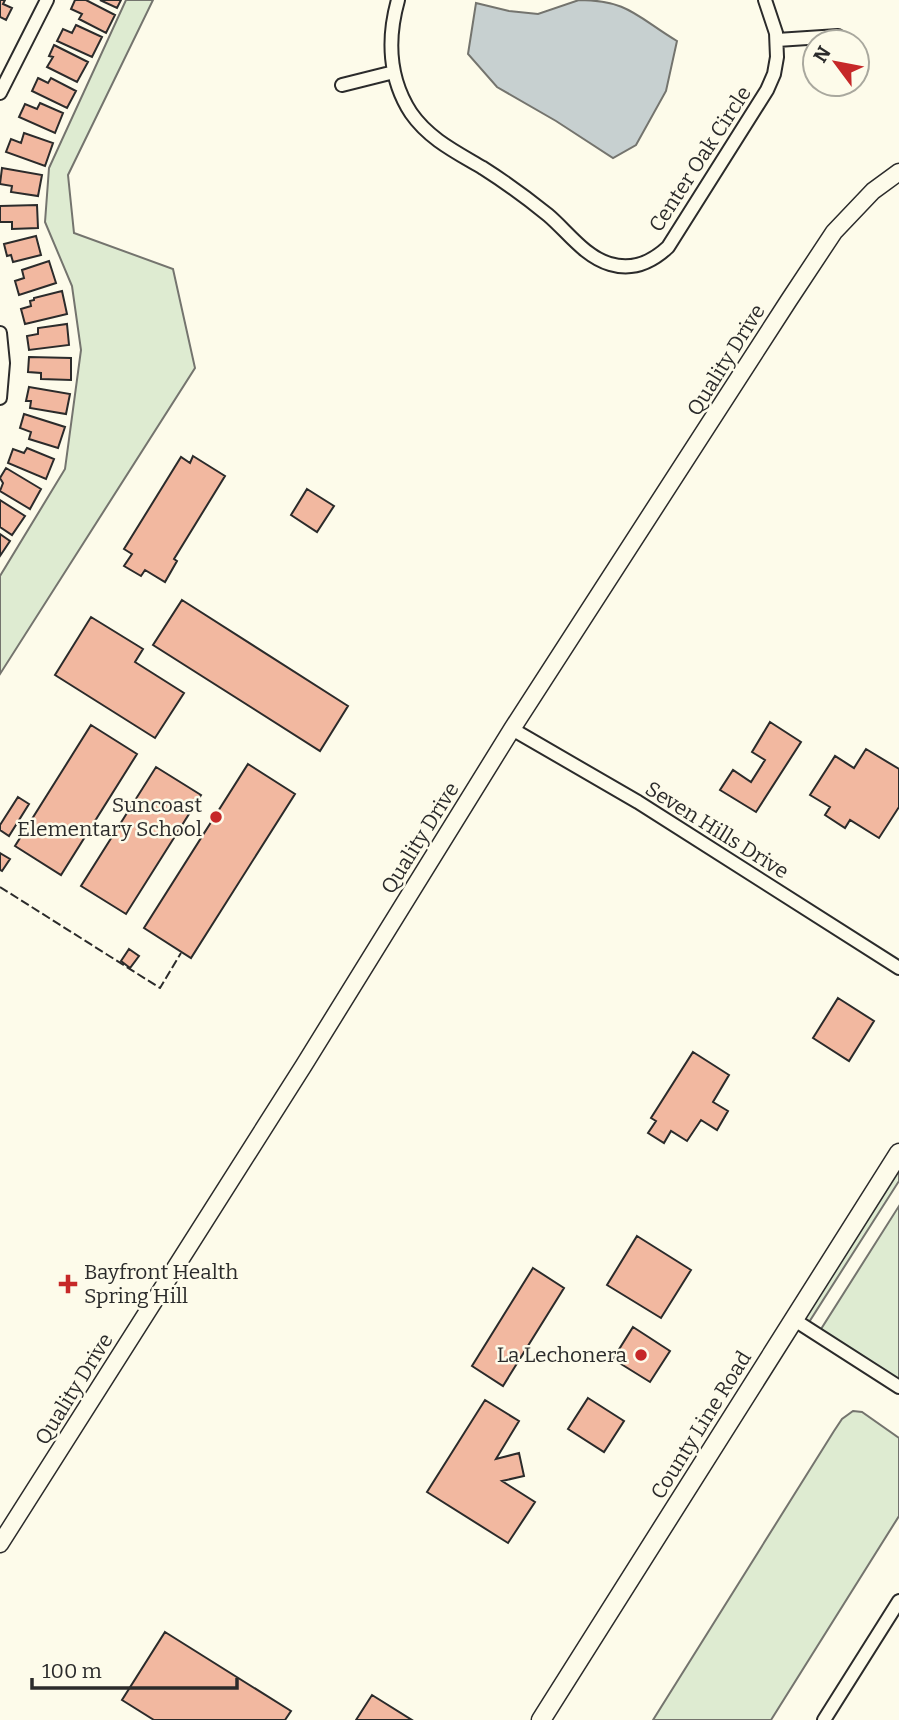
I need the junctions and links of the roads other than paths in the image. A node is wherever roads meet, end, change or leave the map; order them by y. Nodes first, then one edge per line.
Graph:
1 (47, 0) edge
2 (398, 0) edge
3 (765, 0) edge
4 (801, 38) edge
5 (777, 40) junction
6 (394, 72) junction
7 (342, 85) dead end
8 (0, 93) edge
9 (899, 172) edge
10 (0, 333) edge
11 (0, 398) edge
12 (512, 729) junction
13 (899, 968) edge
14 (899, 1153) edge
15 (793, 1319) junction
16 (899, 1387) edge
17 (0, 1544) edge
18 (899, 1601) edge
19 (541, 1720) edge
20 (824, 1720) edge

1 - 8 street
2 - 6 street, Center Oak Circle
3 - 5 street, Center Oak Circle
4 - 5 street
5 - 6 street, Center Oak Circle
6 - 7 street
9 - 12 street, Quality Drive
10 - 11 street
12 - 13 street, Seven Hills Drive
12 - 17 street, Quality Drive
14 - 15 main road, County Line Road
15 - 16 street
15 - 19 main road, County Line Road
18 - 20 street

